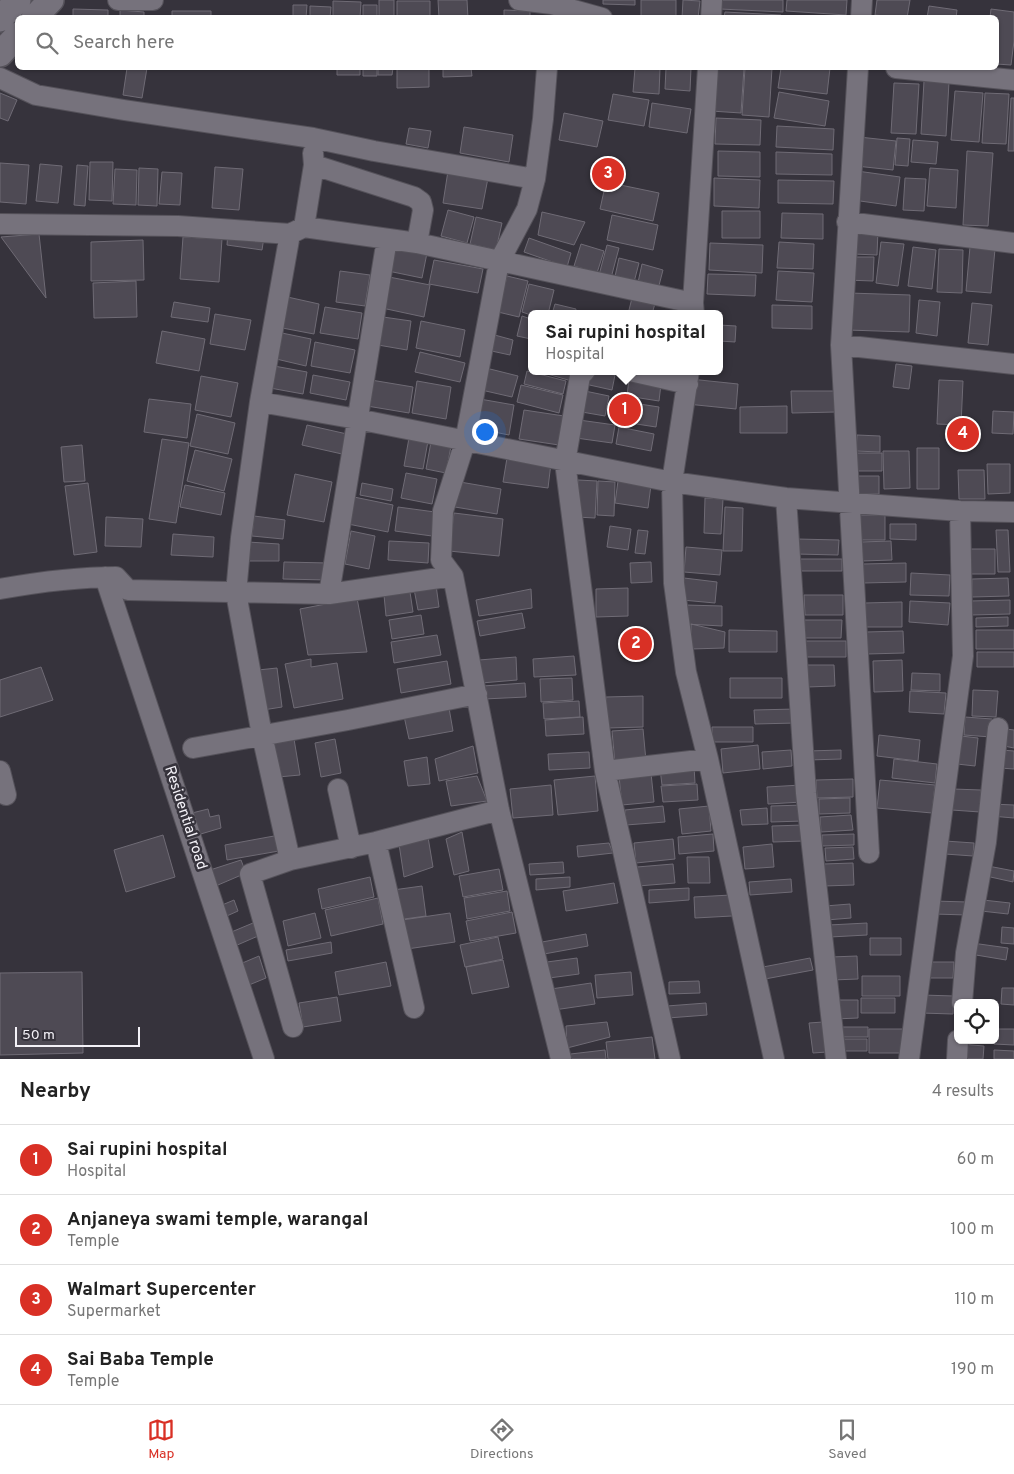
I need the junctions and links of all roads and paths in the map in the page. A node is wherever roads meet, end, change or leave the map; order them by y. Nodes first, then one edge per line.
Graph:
1 (18, 0) edge
2 (51, 0) edge
3 (118, 0) edge
4 (153, 0) edge
5 (519, 0) edge
6 (712, 0) edge
7 (862, 0) edge
8 (552, 7) edge
9 (37, 15) edge
10 (588, 15) edge
11 (711, 15) edge
12 (861, 15) edge
13 (0, 19) edge
14 (15, 38) edge
15 (0, 54) edge
16 (547, 70) edge
17 (708, 70) edge
18 (858, 70) edge
19 (916, 70) edge
20 (0, 78) edge
21 (1014, 80) edge
22 (313, 138) junction
23 (314, 166) junction
24 (535, 179) junction
25 (848, 222) junction
26 (0, 224) edge
27 (297, 231) junction
28 (387, 239) junction
29 (417, 243) junction
30 (1014, 243) edge
31 (499, 262) junction
32 (694, 309) edge
33 (841, 345) junction
34 (1014, 364) edge
35 (581, 375) edge
36 (664, 375) edge
37 (689, 378) edge
38 (260, 402) junction
39 (357, 419) junction
40 (465, 442) junction
41 (565, 462) junction
42 (672, 482) junction
43 (786, 498) junction
44 (850, 502) junction
45 (960, 511) junction
46 (1014, 512) edge
47 (105, 576) junction
48 (453, 576) junction
49 (0, 589) edge
50 (236, 593) junction
51 (329, 594) junction
52 (477, 694) junction
53 (998, 728) dead end
54 (262, 735) junction
55 (193, 748) dead end
56 (708, 759) junction
57 (0, 771) edge
58 (605, 771) junction
59 (338, 789) dead end
60 (6, 795) dead end
61 (499, 810) junction
62 (376, 842) junction
63 (351, 848) junction
64 (869, 853) dead end
65 (290, 860) junction
66 (962, 999) edge
67 (414, 1008) dead end
68 (293, 1028) dead end
69 (958, 1044) edge
70 (264, 1059) edge
71 (561, 1059) edge
72 (670, 1059) edge
73 (774, 1059) edge
74 (836, 1059) edge
75 (909, 1059) edge
76 (957, 1059) edge

1 - 13 street
2 - 9 street
3 - 4 street
5 - 8 street
6 - 11 street
7 - 12 street
8 - 10 street
14 - 15 street
16 - 24 street
17 - 32 street
18 - 25 street
19 - 21 street
20 - 22 street
22 - 23 street
22 - 24 street
23 - 27 street
23 - 29 street
24 - 31 street
25 - 30 street
25 - 33 street
26 - 27 street
27 - 28 street
27 - 38 street
28 - 29 street
28 - 39 street
29 - 31 street
31 - 32 street
31 - 40 street
33 - 34 street
33 - 44 street
35 - 41 street
36 - 37 street
37 - 42 street
38 - 39 street
38 - 50 street
39 - 40 street
39 - 51 street
40 - 41 street
40 - 48 street
41 - 42 street
41 - 58 street
42 - 43 street
42 - 56 street
43 - 44 street
43 - 74 street
44 - 45 street
44 - 64 street
45 - 46 street
45 - 75 street
47 - 49 street
47 - 50 street
47 - 70 street, Residential road
48 - 51 street
48 - 52 street
50 - 51 street
50 - 54 street
52 - 54 street
52 - 61 street
53 - 66 street
54 - 55 street
54 - 65 street
56 - 58 street
56 - 73 street
57 - 60 street
58 - 72 street
59 - 63 street
61 - 62 street
61 - 71 street
62 - 63 street
62 - 67 street
63 - 65 street
65 - 68 street
69 - 76 street

